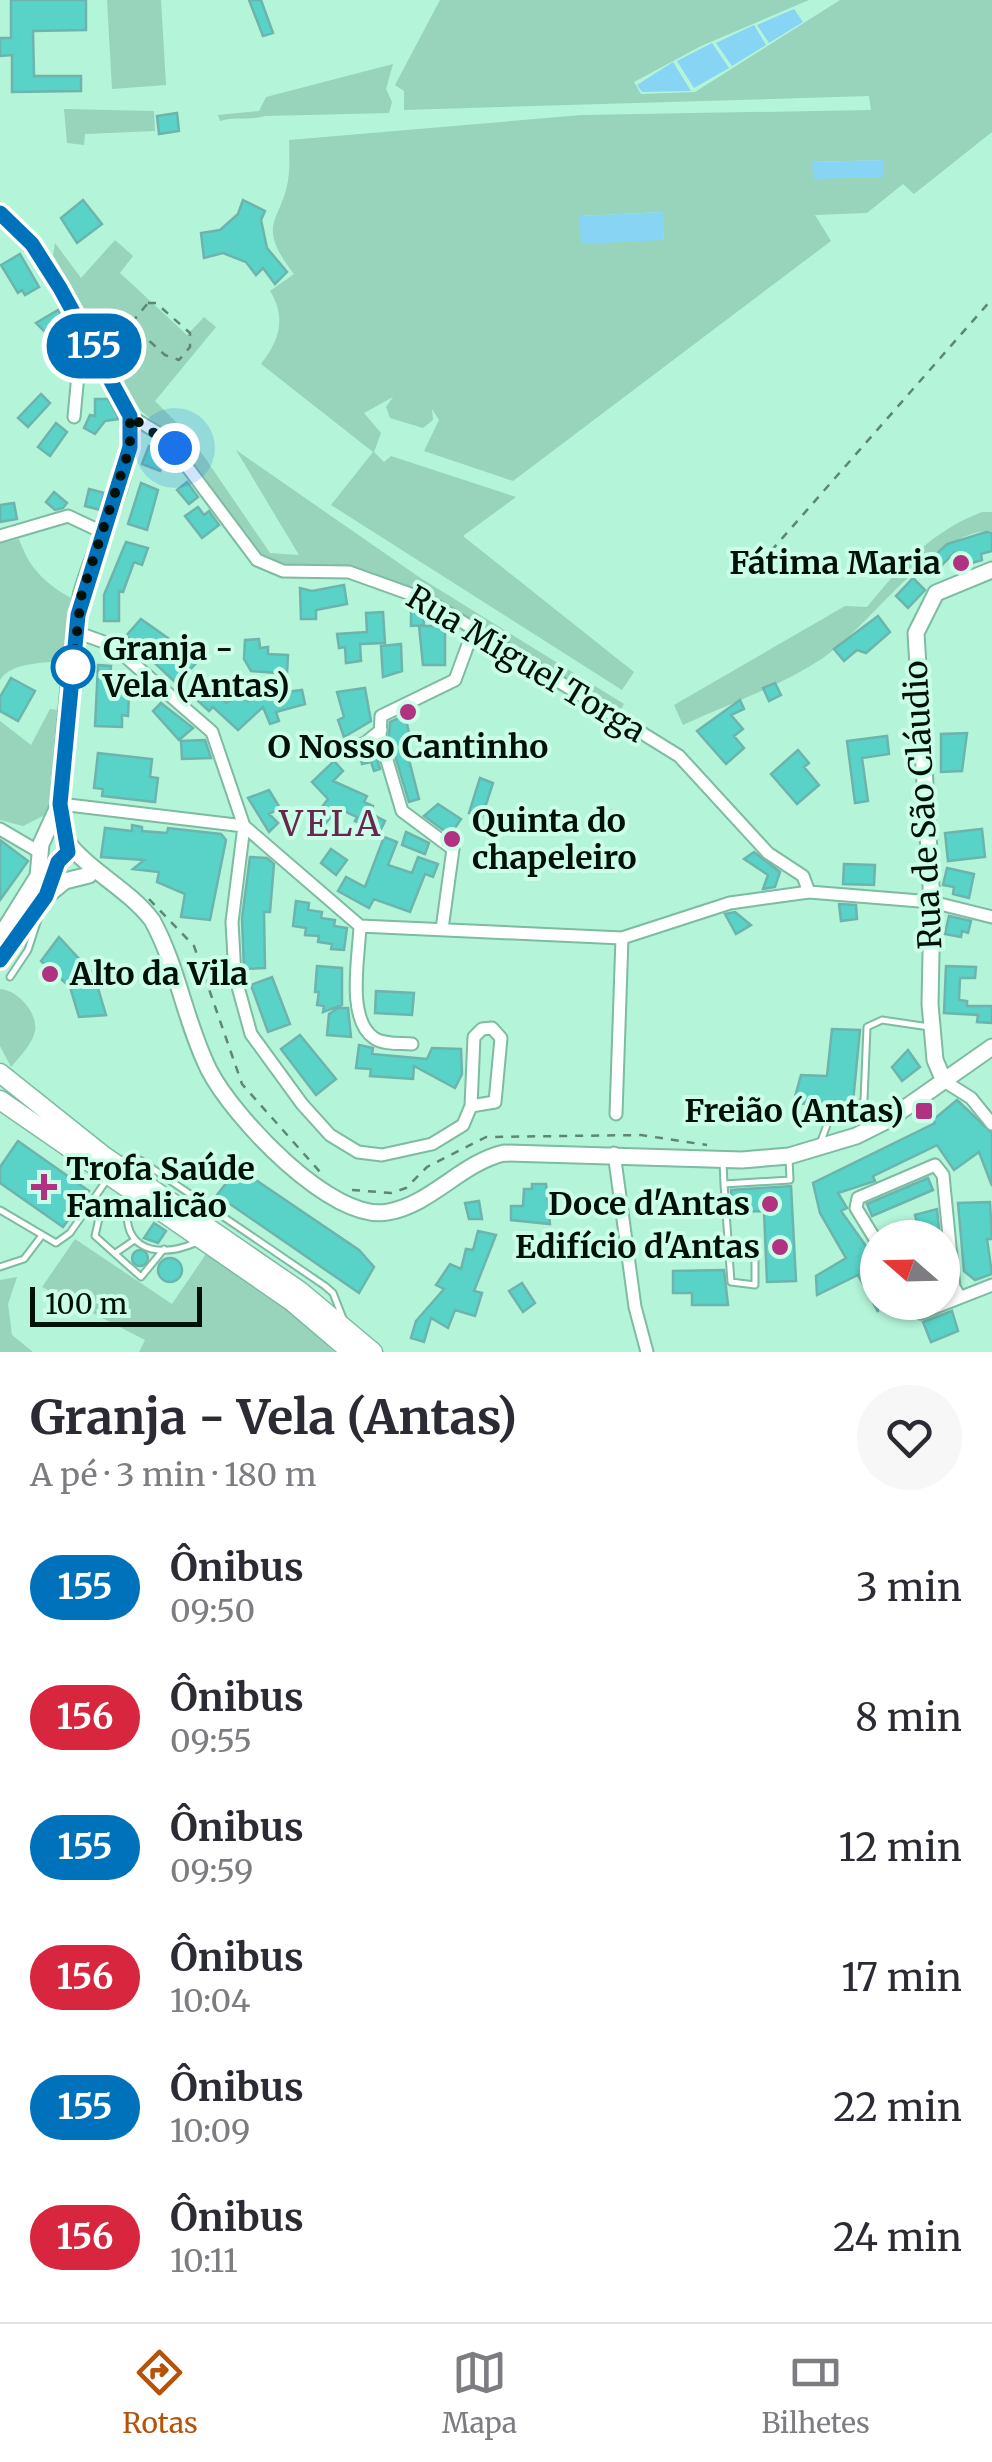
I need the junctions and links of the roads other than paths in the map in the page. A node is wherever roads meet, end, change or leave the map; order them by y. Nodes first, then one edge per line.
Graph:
1 (0, 213) edge
2 (88, 335) junction
3 (130, 416) junction
4 (74, 417) dead end
5 (102, 532) junction
6 (0, 536) edge
7 (992, 570) edge
8 (473, 631) junction
9 (76, 632) junction
10 (381, 730) junction
11 (338, 752) dead end
12 (60, 804) junction
13 (244, 826) junction
14 (5, 831) edge
15 (54, 848) junction
16 (95, 875) junction
17 (809, 892) junction
18 (43, 900) junction
19 (932, 902) junction
20 (992, 917) edge
21 (360, 926) junction
22 (442, 929) junction
23 (0, 937) edge
24 (622, 938) junction
25 (0, 960) edge
26 (10, 977) dead end
27 (932, 1027) junction
28 (412, 1044) dead end
29 (992, 1047) edge
30 (0, 1073) edge
31 (944, 1081) junction
32 (0, 1100) edge
33 (471, 1106) junction
34 (860, 1107) junction
35 (616, 1114) dead end
36 (830, 1117) junction
37 (802, 1120) dead end
38 (879, 1124) junction
39 (992, 1124) edge
40 (820, 1148) junction
41 (614, 1154) junction
42 (788, 1156) junction
43 (723, 1159) junction
44 (112, 1170) junction
45 (724, 1184) junction
46 (130, 1199) junction
47 (0, 1210) edge
48 (863, 1220) edge
49 (947, 1220) edge
50 (40, 1238) junction
51 (201, 1239) junction
52 (133, 1241) junction
53 (728, 1244) junction
54 (164, 1249) junction
55 (117, 1252) junction
56 (0, 1267) edge
57 (992, 1285) edge
58 (960, 1298) edge
59 (351, 1352) edge
60 (372, 1352) edge
61 (646, 1352) edge

1 - 2 main road
2 - 3 main road
2 - 4 street
3 - 5 main road
3 - 8 street, Rua Miguel Torga
5 - 6 street
5 - 9 main road
7 - 19 main road, Rua de São Cláudio
8 - 10 street
8 - 17 street, Rua Miguel Torga
9 - 12 main road
9 - 13 street
10 - 11 street
10 - 22 street
12 - 13 street
12 - 15 main road
13 - 21 street
13 - 33 street
14 - 15 street
15 - 16 main road
15 - 18 main road
15 - 23 main road
16 - 18 main road
16 - 41 main road
17 - 19 street
17 - 24 street
18 - 25 main road
18 - 26 lane
19 - 20 street
19 - 27 main road, Rua de São Cláudio
21 - 22 street
21 - 28 street
22 - 24 street
24 - 35 street
27 - 31 main road, Rua de São Cláudio
27 - 34 lane
29 - 31 main road
30 - 44 main road
31 - 38 main road
31 - 39 street
32 - 44 main road
33 - 33 street
34 - 36 lane
34 - 38 lane
36 - 37 lane
36 - 40 lane
38 - 40 main road
40 - 42 main road
41 - 43 main road
41 - 61 street
42 - 43 main road
42 - 45 lane
43 - 45 lane
44 - 46 main road
44 - 50 lane
44 - 60 main road
45 - 53 lane
46 - 51 main road
46 - 52 lane
46 - 55 lane
47 - 50 lane
48 - 49 street
50 - 56 lane
51 - 54 lane
51 - 59 main road
52 - 54 lane
52 - 55 lane
53 - 53 lane
54 - 55 lane
57 - 58 street

